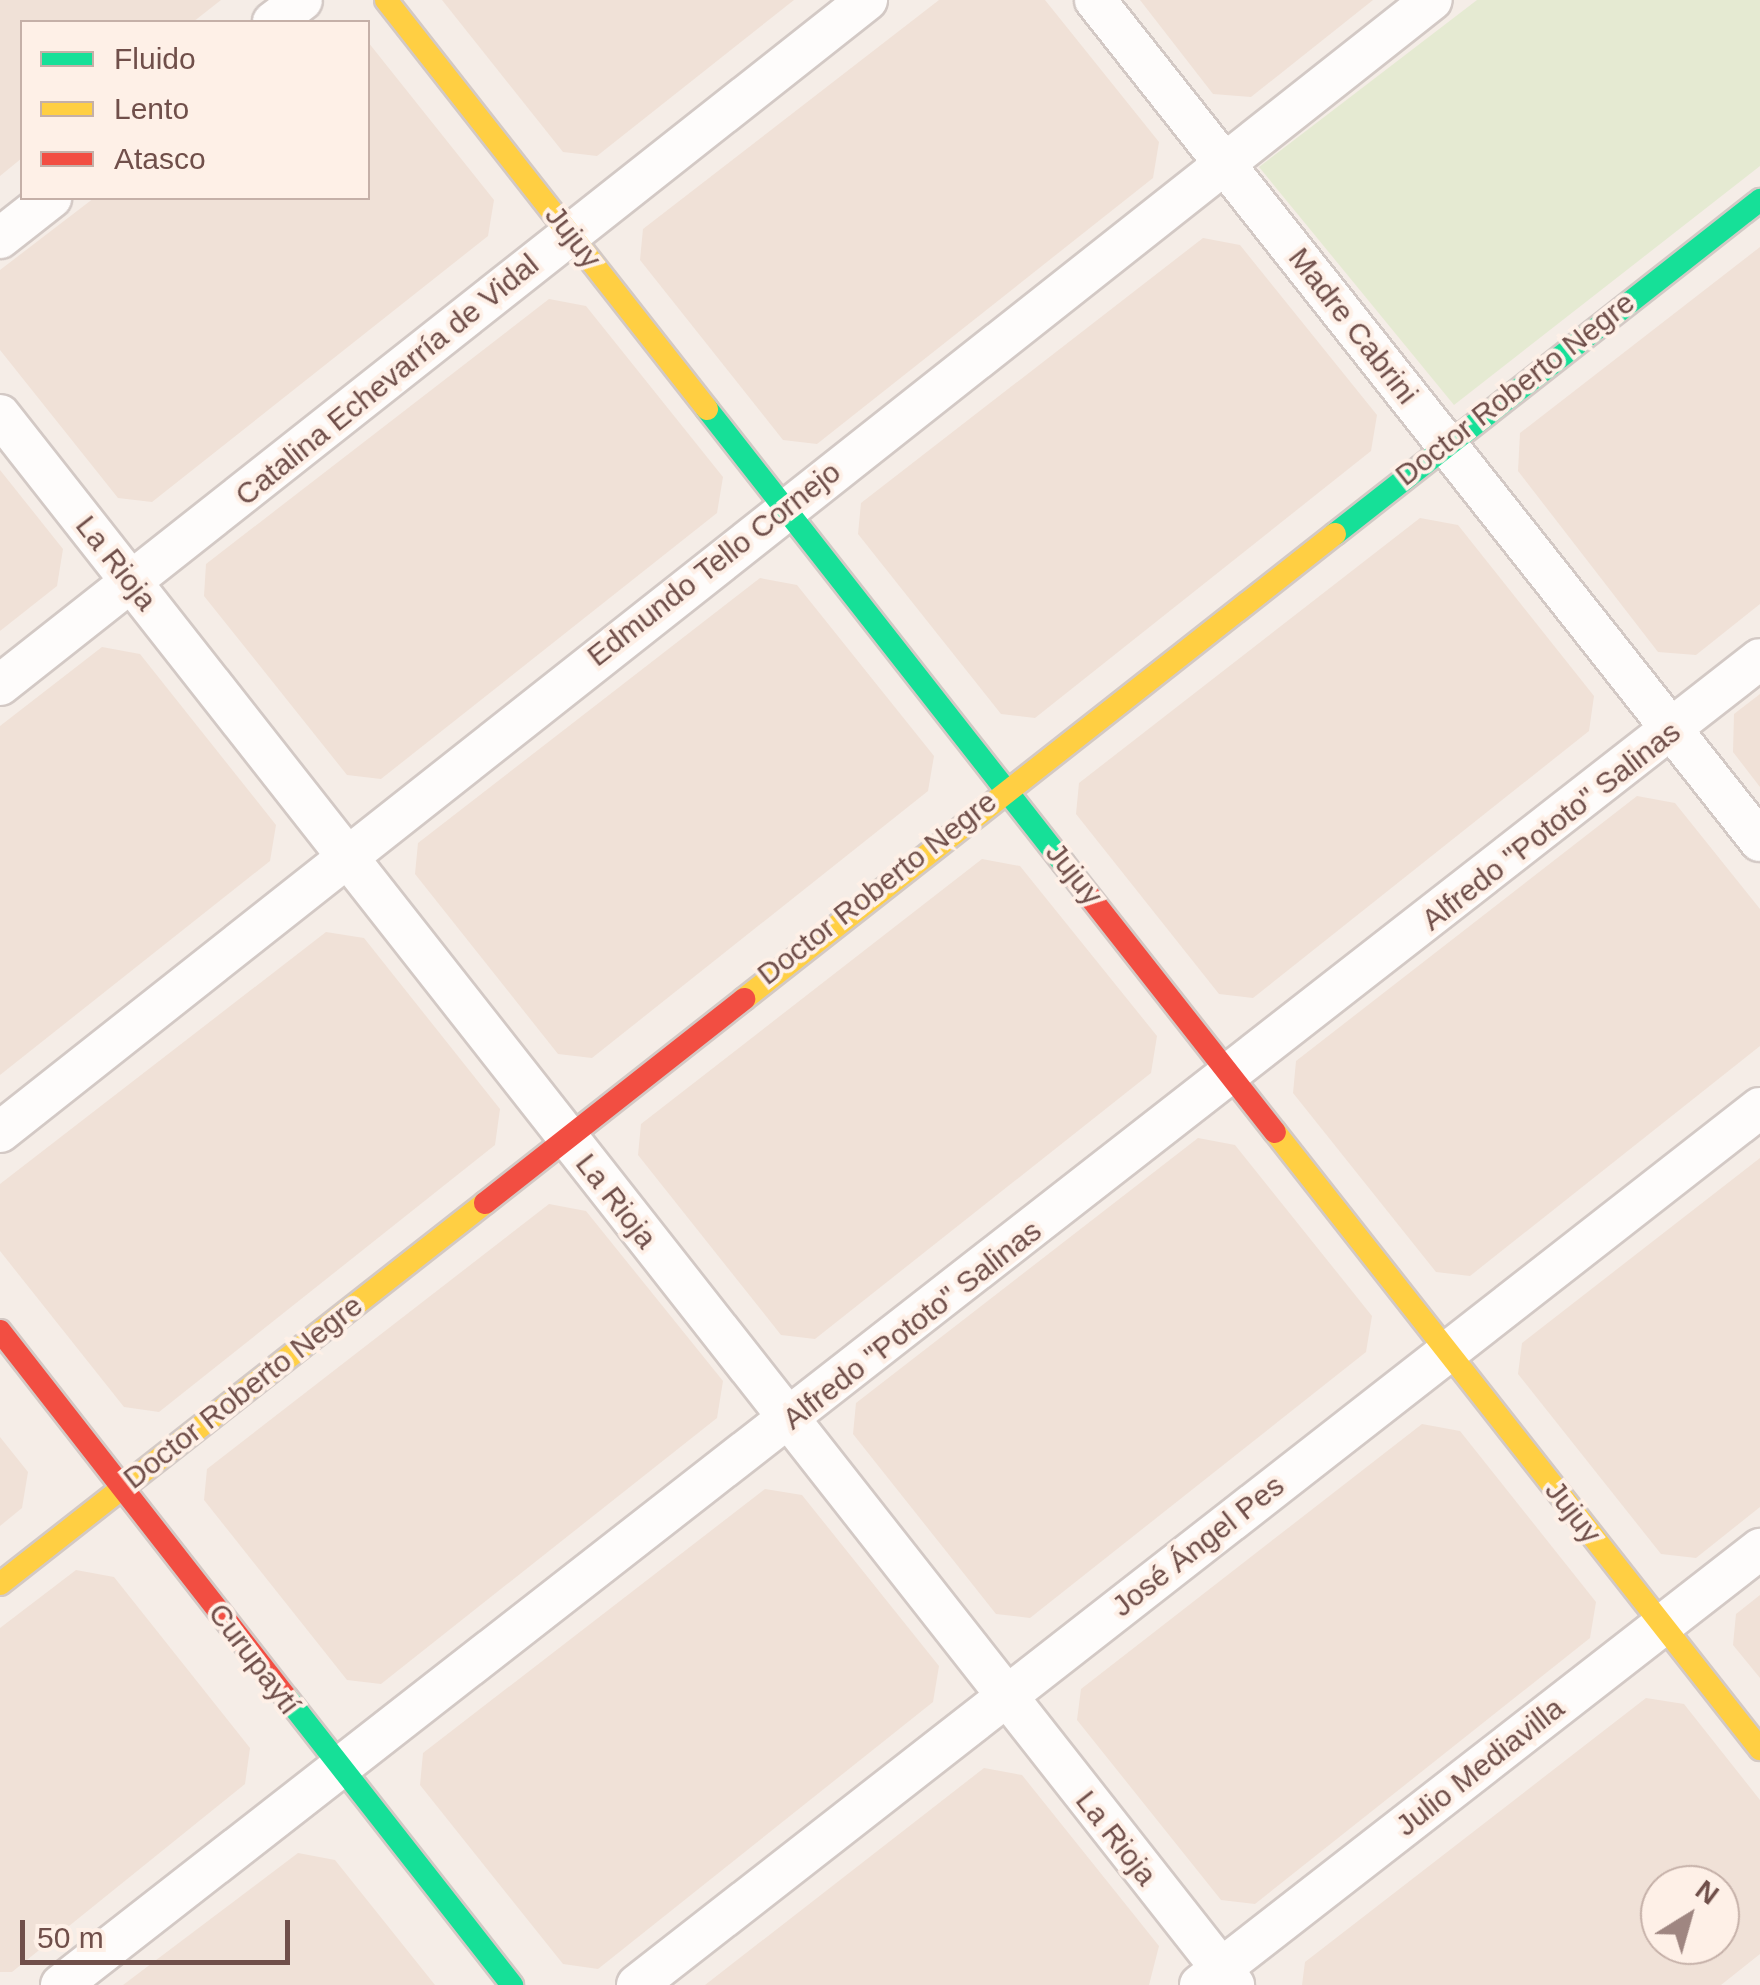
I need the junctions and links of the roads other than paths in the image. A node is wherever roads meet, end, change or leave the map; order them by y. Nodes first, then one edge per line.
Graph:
1 (302, 0) edge
2 (386, 0) edge
3 (868, 0) edge
4 (1095, 0) edge
5 (1432, 0) edge
6 (276, 20) edge
7 (1224, 163) junction
8 (49, 200) edge
9 (1760, 200) edge
10 (570, 233) junction
11 (0, 238) edge
12 (0, 415) edge
13 (1445, 442) junction
14 (786, 506) junction
15 (133, 584) junction
16 (1760, 660) edge
17 (0, 685) edge
18 (1672, 730) junction
19 (1005, 788) junction
20 (1760, 841) edge
21 (345, 854) junction
22 (1236, 1075) junction
23 (1760, 1108) edge
24 (0, 1132) edge
25 (565, 1136) junction
26 (0, 1331) edge
27 (1446, 1351) junction
28 (788, 1421) junction
29 (123, 1487) junction
30 (1760, 1548) edge
31 (0, 1584) edge
32 (1662, 1626) junction
33 (1004, 1697) junction
34 (1760, 1749) edge
35 (339, 1770) junction
36 (1218, 1980) edge
37 (61, 1985) edge
38 (512, 1985) edge
39 (636, 1985) edge

1 - 6 street
2 - 10 street, Jujuy
3 - 10 street, Catalina Echevarría de Vidal
4 - 7 street, Madre Cabrini
5 - 7 street, Edmundo Tello Cornejo
7 - 13 street, Madre Cabrini
7 - 14 street, Edmundo Tello Cornejo
8 - 11 street
9 - 13 street, Doctor Roberto Negre
10 - 14 street, Jujuy
10 - 15 street, Catalina Echevarría de Vidal
12 - 15 street, La Rioja
13 - 18 street, Madre Cabrini
13 - 19 street, Doctor Roberto Negre
14 - 19 street, Jujuy
14 - 21 street, Edmundo Tello Cornejo
15 - 17 street, Catalina Echevarría de Vidal
15 - 21 street, La Rioja
16 - 18 street, Alfredo "Pototo" Salinas
18 - 20 street, Madre Cabrini
18 - 22 street, Alfredo "Pototo" Salinas
19 - 22 street, Jujuy
19 - 25 street, Doctor Roberto Negre
21 - 24 street, Edmundo Tello Cornejo
21 - 25 street, La Rioja
22 - 27 street, Jujuy
22 - 28 street, Alfredo "Pototo" Salinas
23 - 27 street, José Ángel Pes
25 - 28 street, La Rioja
25 - 29 street, Doctor Roberto Negre
26 - 29 street, Curupaytí
27 - 32 street, Jujuy
27 - 33 street, José Ángel Pes
28 - 33 street, La Rioja
28 - 35 street, Alfredo "Pototo" Salinas
29 - 31 street, Doctor Roberto Negre
29 - 35 street, Curupaytí
30 - 32 street, Julio Mediavilla
32 - 34 street, Jujuy
32 - 36 street, Julio Mediavilla
33 - 36 street, La Rioja
33 - 39 street, José Ángel Pes
35 - 37 street, Alfredo "Pototo" Salinas
35 - 38 street, Curupaytí

